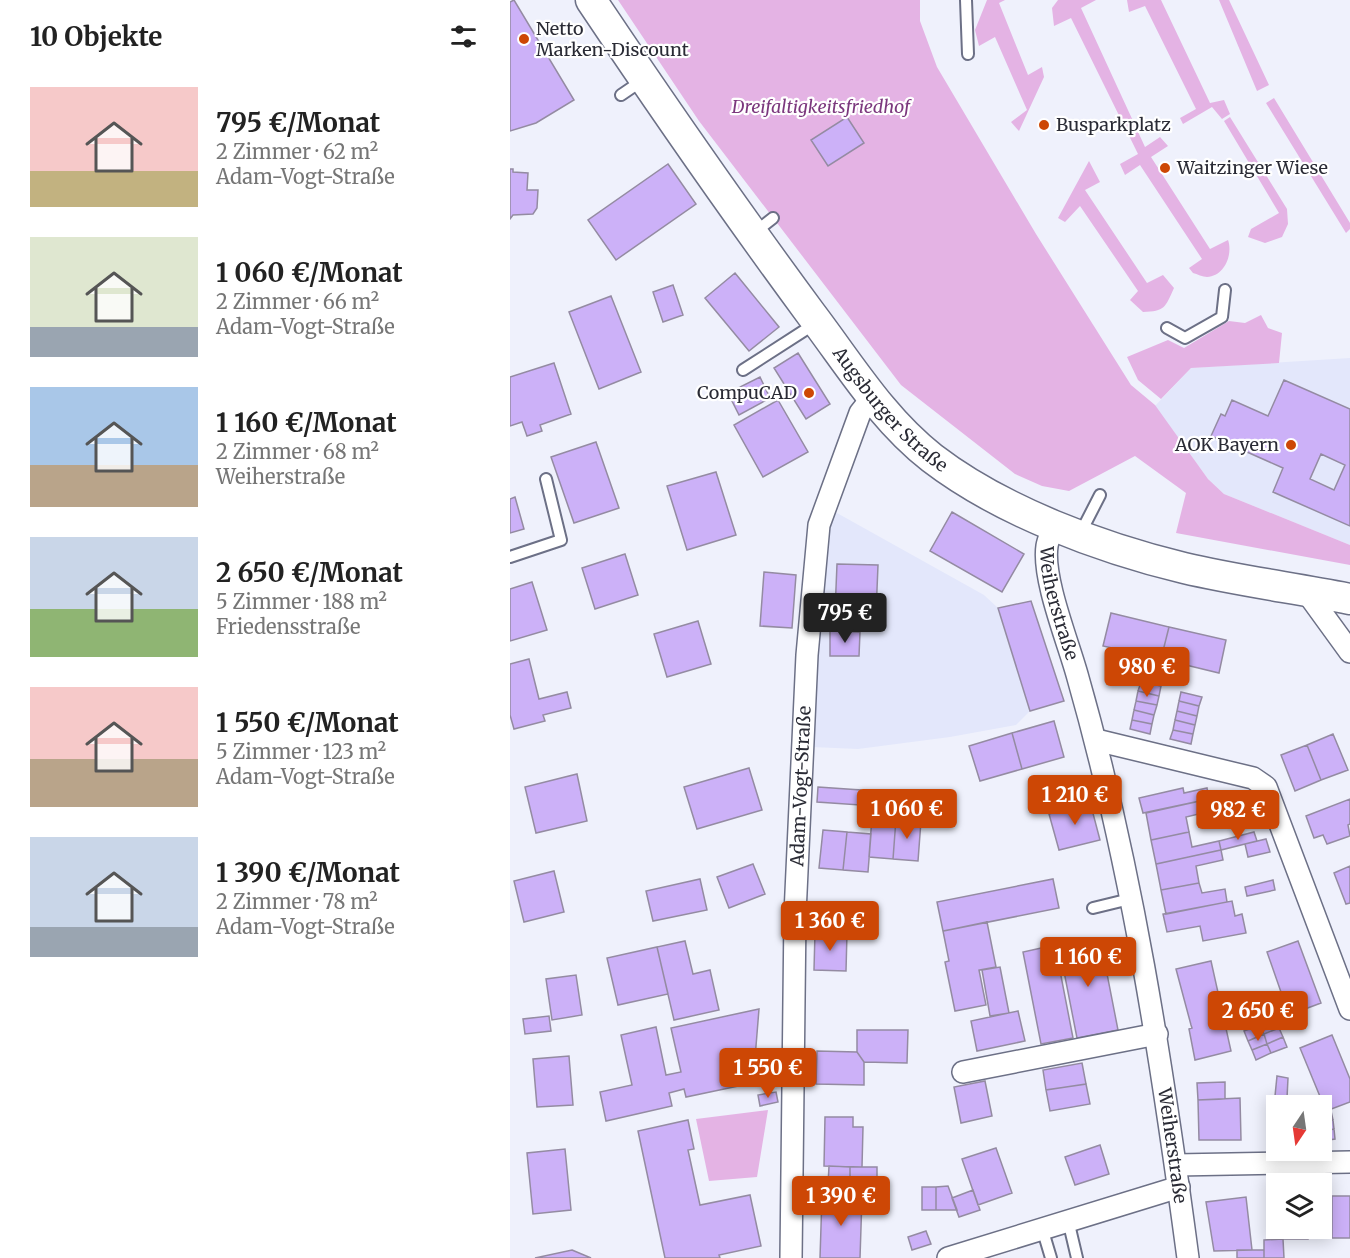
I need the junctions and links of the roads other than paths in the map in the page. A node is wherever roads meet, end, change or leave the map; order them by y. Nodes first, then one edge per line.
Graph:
1 (591, 0) edge
2 (966, 0) edge
3 (968, 54) dead end
4 (1225, 290) dead end
5 (817, 322) junction
6 (1167, 328) dead end
7 (743, 370) dead end
8 (872, 399) junction
9 (546, 479) dead end
10 (1101, 495) dead end
11 (1067, 530) junction
12 (510, 557) edge
13 (1305, 590) junction
14 (1350, 599) edge
15 (1350, 652) edge
16 (1096, 740) junction
17 (1130, 899) junction
18 (1093, 908) dead end
19 (1350, 1009) edge
20 (1156, 1034) junction
21 (963, 1072) dead end
22 (1350, 1162) edge
23 (1176, 1165) junction
24 (1179, 1186) junction
25 (1068, 1220) junction
26 (1042, 1228) junction
27 (791, 1258) edge
28 (948, 1258) edge
29 (1051, 1258) edge
30 (1077, 1258) edge
31 (1188, 1258) edge

1 - 5 street, Augsburger Straße
2 - 3 lane
4 - 6 lane
5 - 7 lane
5 - 8 street, Augsburger Straße
8 - 11 street, Augsburger Straße
8 - 27 street, Adam-Vogt-Straße
9 - 12 lane
10 - 11 lane
11 - 13 street, Augsburger Straße
11 - 16 street, Weiherstraße
13 - 14 street, Augsburger Straße
13 - 15 street
16 - 17 street, Weiherstraße
16 - 19 street
17 - 18 lane
17 - 20 street, Weiherstraße
20 - 21 street
20 - 23 street, Weiherstraße
22 - 23 street
23 - 24 street, Weiherstraße
24 - 25 street
24 - 31 street, Weiherstraße
25 - 26 street
25 - 30 lane
26 - 28 street
26 - 29 lane

